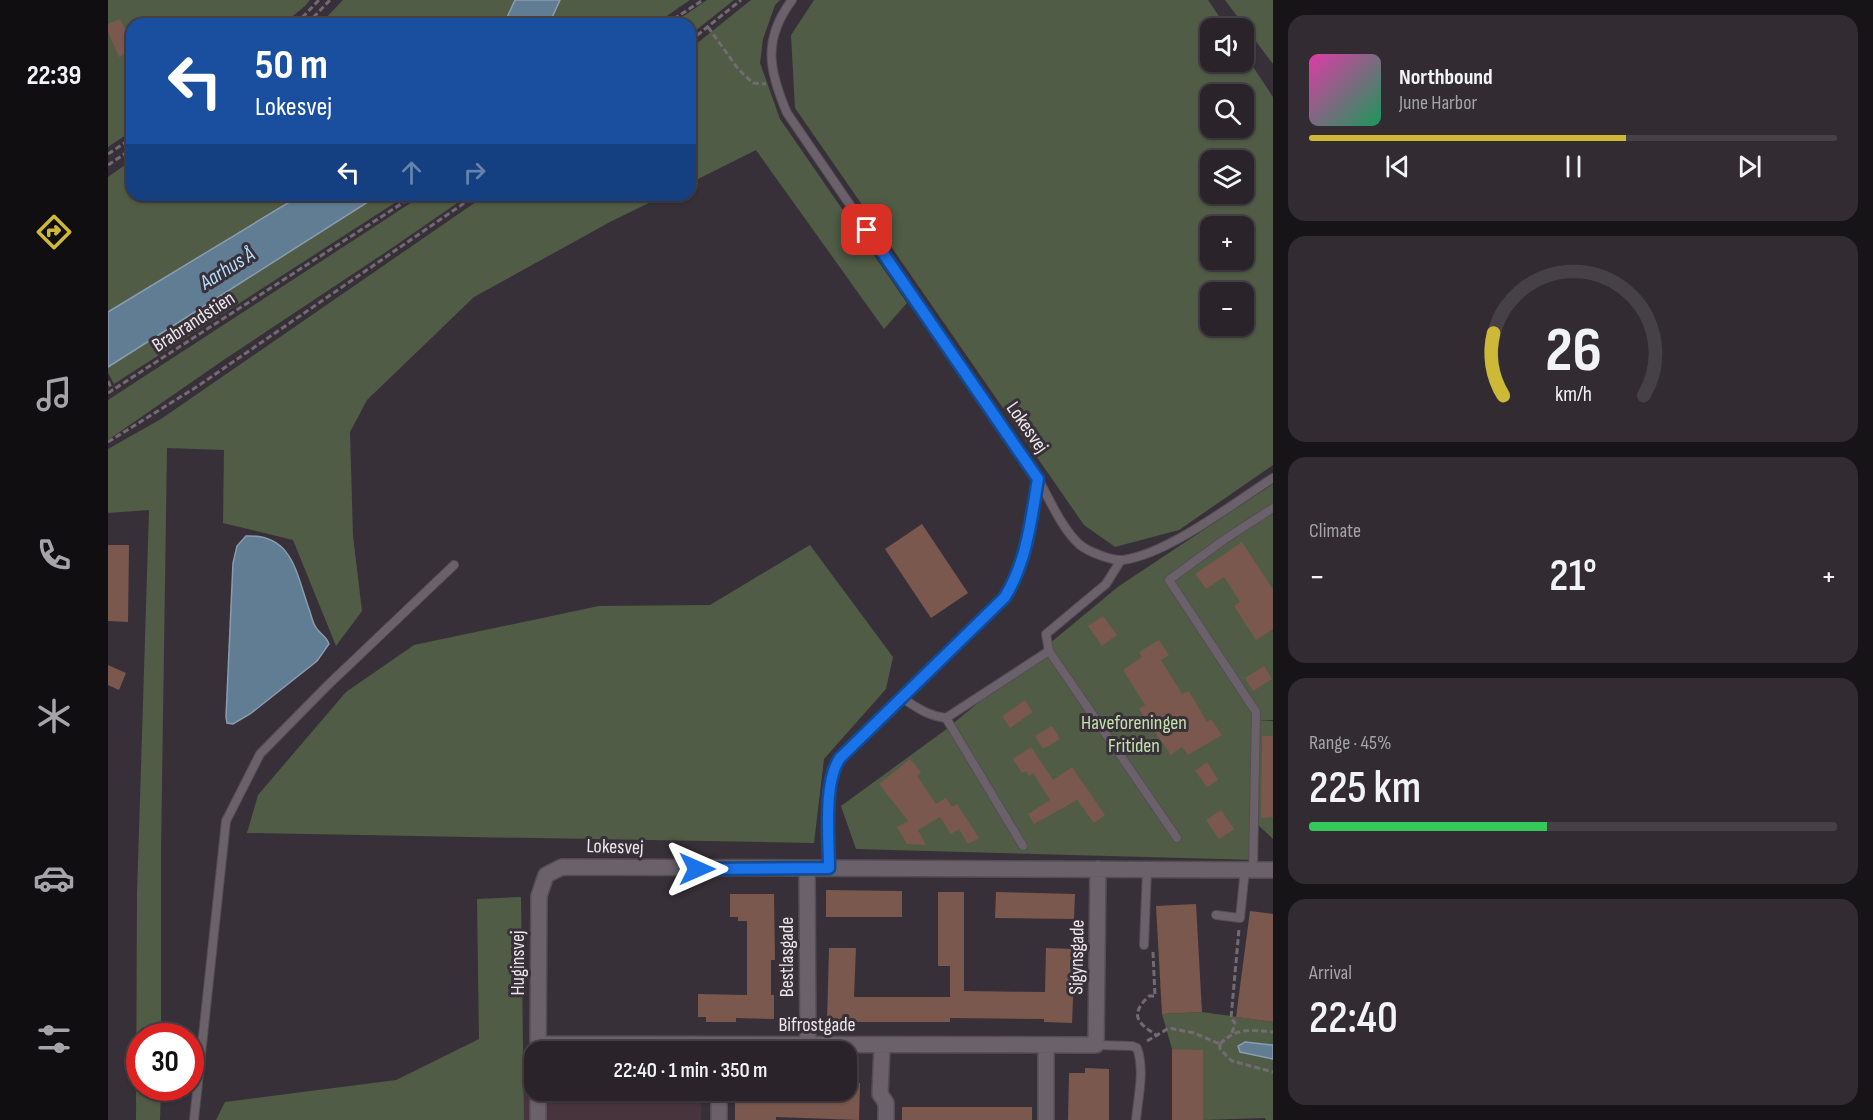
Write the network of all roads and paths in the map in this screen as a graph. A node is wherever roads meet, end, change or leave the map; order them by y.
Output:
1 (319, 0) edge
2 (330, 0) edge
3 (703, 0) edge
4 (741, 0) edge
5 (792, 0) edge
6 (302, 18) edge
7 (313, 18) edge
8 (675, 18) edge
9 (708, 27) junction
10 (696, 36) edge
11 (775, 85) junction
12 (126, 142) edge
13 (126, 153) edge
14 (108, 154) edge
15 (108, 165) edge
16 (406, 201) edge
17 (467, 201) edge
18 (108, 381) edge
19 (112, 390) junction
20 (108, 393) edge
21 (108, 442) edge
22 (1273, 478) edge
23 (1038, 479) junction
24 (1273, 508) edge
25 (1121, 560) junction
26 (454, 566) dead end
27 (1049, 651) junction
28 (902, 698) junction
29 (946, 718) junction
30 (1177, 838) dead end
31 (1023, 846) dead end
32 (829, 868) junction
33 (807, 869) junction
34 (1098, 869) junction
35 (1249, 869) junction
36 (1147, 870) junction
37 (1273, 870) edge
38 (546, 875) joint
39 (1216, 915) dead end
40 (1240, 918) junction
41 (1144, 945) joint
42 (1273, 1032) edge
43 (1232, 1033) junction
44 (1158, 1036) junction
45 (538, 1041) edge
46 (808, 1041) edge
47 (1220, 1044) junction
48 (1046, 1045) junction
49 (1096, 1045) junction
50 (857, 1046) edge
51 (882, 1046) junction
52 (1137, 1048) junction
53 (1273, 1072) edge
54 (538, 1101) edge
55 (719, 1101) edge
56 (194, 1120) edge
57 (538, 1120) edge
58 (719, 1120) edge
59 (886, 1120) edge
60 (1046, 1120) edge
61 (1136, 1120) edge

1 - 6 path
2 - 7 path
3 - 8 path
4 - 9 path
5 - 11 lane, Lokesvej
9 - 10 path
9 - 11 path
11 - 23 lane, Lokesvej
12 - 14 path
13 - 15 path
16 - 19 path, Brabrandstien
17 - 21 path
18 - 19 path
19 - 20 path, Brabrandstien
22 - 25 lane
23 - 25 lane
23 - 28 lane, Lokesvej
24 - 35 lane
25 - 27 lane
26 - 56 lane
27 - 29 lane
27 - 30 lane
28 - 29 lane
28 - 32 lane, Lokesvej
29 - 31 lane
32 - 33 street, Lokesvej
32 - 34 street, Lokesvej
33 - 38 street, Lokesvej
33 - 46 street, Bestlasgade
34 - 36 street, Lokesvej
34 - 49 street, Sigynsgade
35 - 36 street, Lokesvej
35 - 37 street, Lokesvej
35 - 40 lane
36 - 41 lane
38 - 45 street, Huginsvej
39 - 40 lane
40 - 43 path
41 - 44 path
42 - 43 path
43 - 47 path
44 - 47 path
44 - 52 path
47 - 53 path
48 - 49 street, Bifrostgade
48 - 51 street, Bifrostgade
48 - 60 street
49 - 52 lane
50 - 51 street, Bifrostgade
51 - 59 street
52 - 61 lane
54 - 57 street
55 - 58 street

